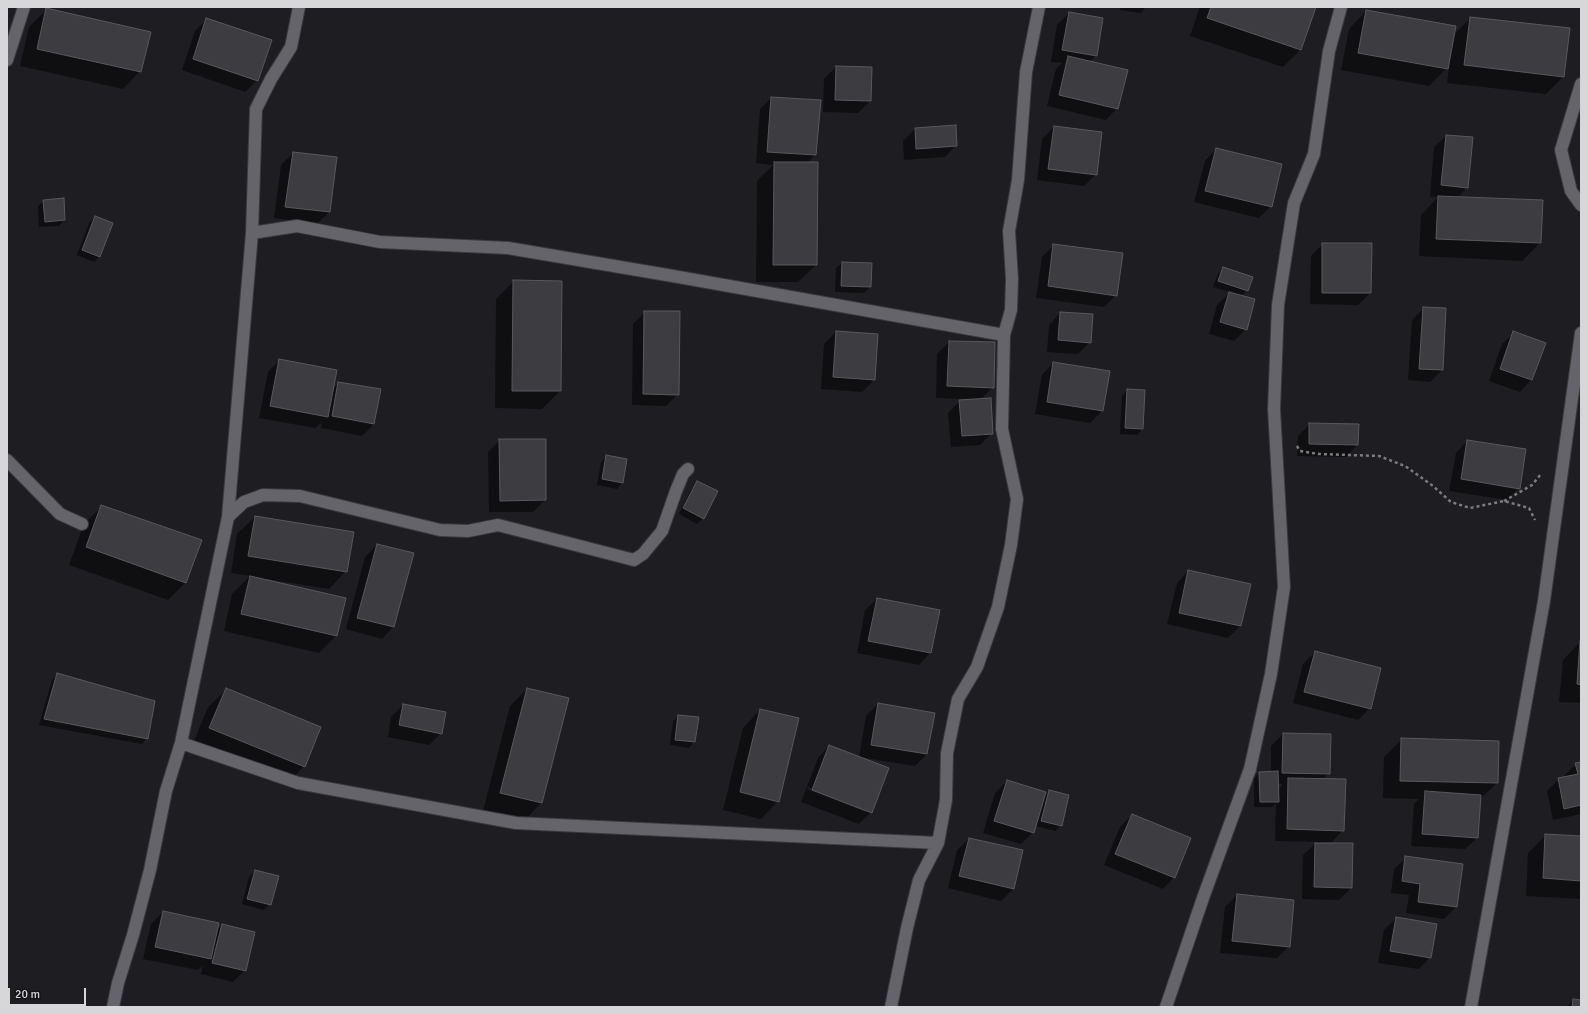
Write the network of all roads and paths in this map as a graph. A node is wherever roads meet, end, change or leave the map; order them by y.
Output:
1 (24, 7) edge
2 (299, 7) edge
3 (1039, 7) edge
4 (1341, 7) edge
5 (7, 60) edge
6 (1581, 84) edge
7 (1581, 205) edge
8 (252, 233) junction
9 (1581, 333) edge
10 (1004, 335) junction
11 (1296, 445) dead end
12 (7, 460) edge
13 (688, 469) dead end
14 (1541, 473) dead end
15 (1504, 501) junction
16 (228, 517) junction
17 (1536, 521) dead end
18 (82, 524) dead end
19 (181, 743) junction
20 (938, 843) junction
21 (113, 1007) edge
22 (891, 1007) edge
23 (1166, 1007) edge
24 (1471, 1007) edge

1 - 5 street
2 - 8 street
3 - 10 street
4 - 23 street
6 - 7 street
8 - 10 street
8 - 16 street
9 - 24 street
10 - 20 street
11 - 15 path
12 - 18 street
13 - 16 street
14 - 15 path
15 - 17 path
16 - 19 street
19 - 20 street
19 - 21 street
20 - 22 street

